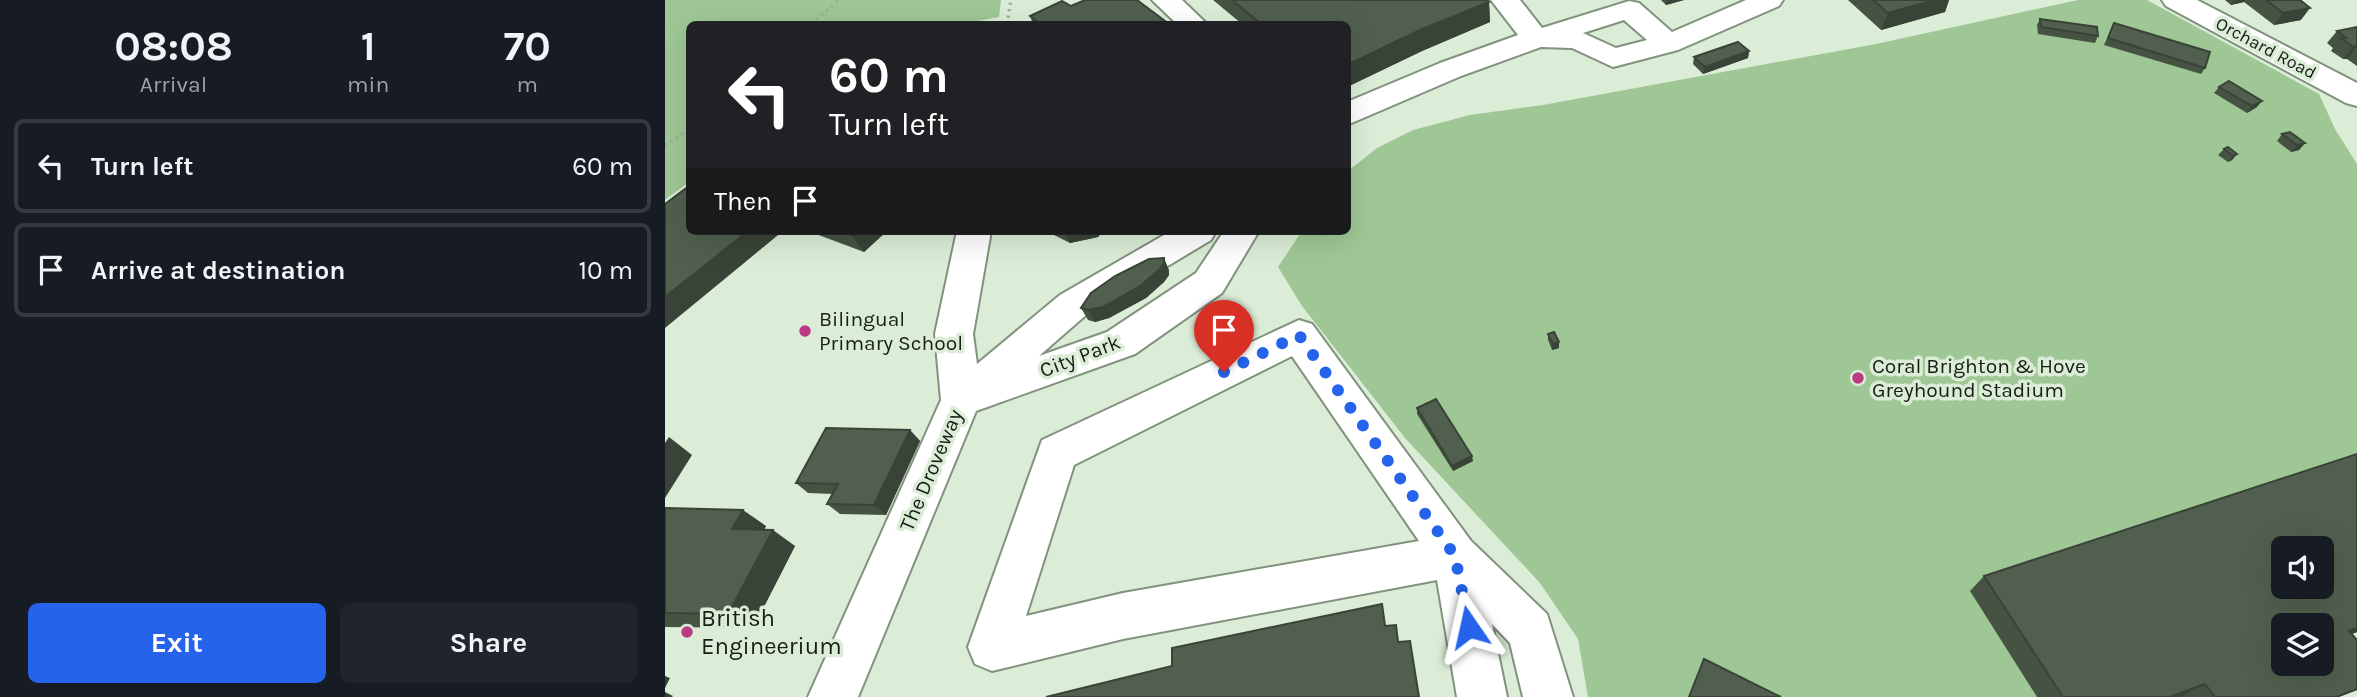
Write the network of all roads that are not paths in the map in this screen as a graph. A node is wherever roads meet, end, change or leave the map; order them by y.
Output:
1 (1166, 0) edge
2 (1505, 0) edge
3 (1769, 0) edge
4 (2176, 0) edge
5 (1190, 21) edge
6 (1535, 38) junction
7 (1668, 44) junction
8 (2354, 104) edge
9 (1351, 114) edge
10 (973, 235) edge
11 (1192, 235) edge
12 (1240, 235) edge
13 (961, 400) junction
14 (1455, 556) junction
15 (833, 697) edge
16 (1482, 697) edge
17 (1548, 697) edge

1 - 5 street
2 - 6 street
3 - 7 street
4 - 8 street, Orchard Road
6 - 7 street
6 - 7 street
6 - 9 street
10 - 13 street, The Droveway
11 - 13 street
12 - 13 street, City Park
13 - 15 street, The Droveway
14 - 14 street
14 - 16 street
14 - 17 street

